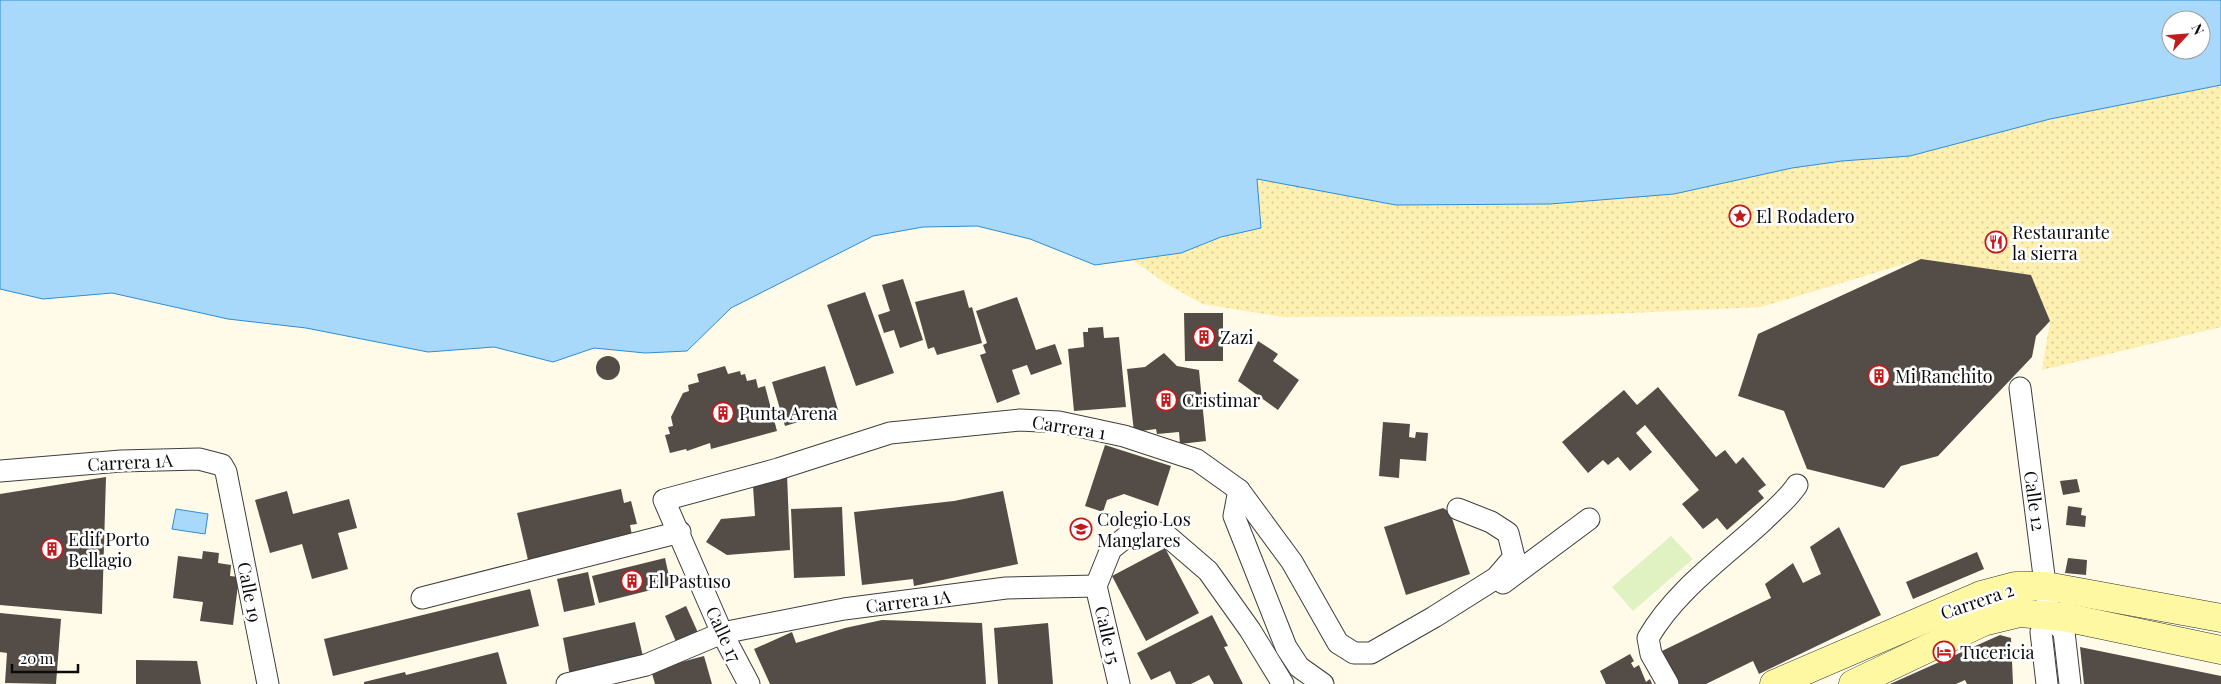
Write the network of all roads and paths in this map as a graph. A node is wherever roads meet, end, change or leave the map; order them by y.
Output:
1 (2020, 388) dead end
2 (0, 471) edge
3 (1797, 485) dead end
4 (1239, 490) junction
5 (232, 500) joint
6 (664, 500) joint
7 (1458, 509) dead end
8 (1589, 519) dead end
9 (680, 532) junction
10 (1096, 586) junction
11 (2046, 586) junction
12 (422, 598) dead end
13 (2049, 615) junction
14 (1434, 617) junction
15 (2221, 618) edge
16 (722, 632) junction
17 (2221, 650) edge
18 (268, 684) edge
19 (567, 684) edge
20 (749, 684) edge
21 (1119, 684) edge
22 (1283, 684) edge
23 (1322, 684) edge
24 (1668, 684) edge
25 (1774, 684) edge
26 (1853, 684) edge
27 (2047, 684) edge
28 (2070, 684) edge

1 - 11 street, Calle 12
2 - 5 street, Carrera 1A
3 - 24 street
4 - 6 street, Carrera 1
4 - 14 street, Carrera 1
4 - 23 street
5 - 18 street, Calle 19
6 - 9 street, Calle 17
7 - 14 street
8 - 14 street
9 - 12 street
9 - 16 street, Calle 17
10 - 16 street, Carrera 1A
10 - 21 street, Calle 15
10 - 22 street
11 - 13 street, Calle 12
11 - 15 street, Carrera 2
11 - 25 street, Carrera 2
13 - 17 street, Carrera 2
13 - 26 street, Carrera 2
13 - 27 street, Calle 12
13 - 28 street
16 - 19 street, Carrera 1A
16 - 20 street, Calle 17

